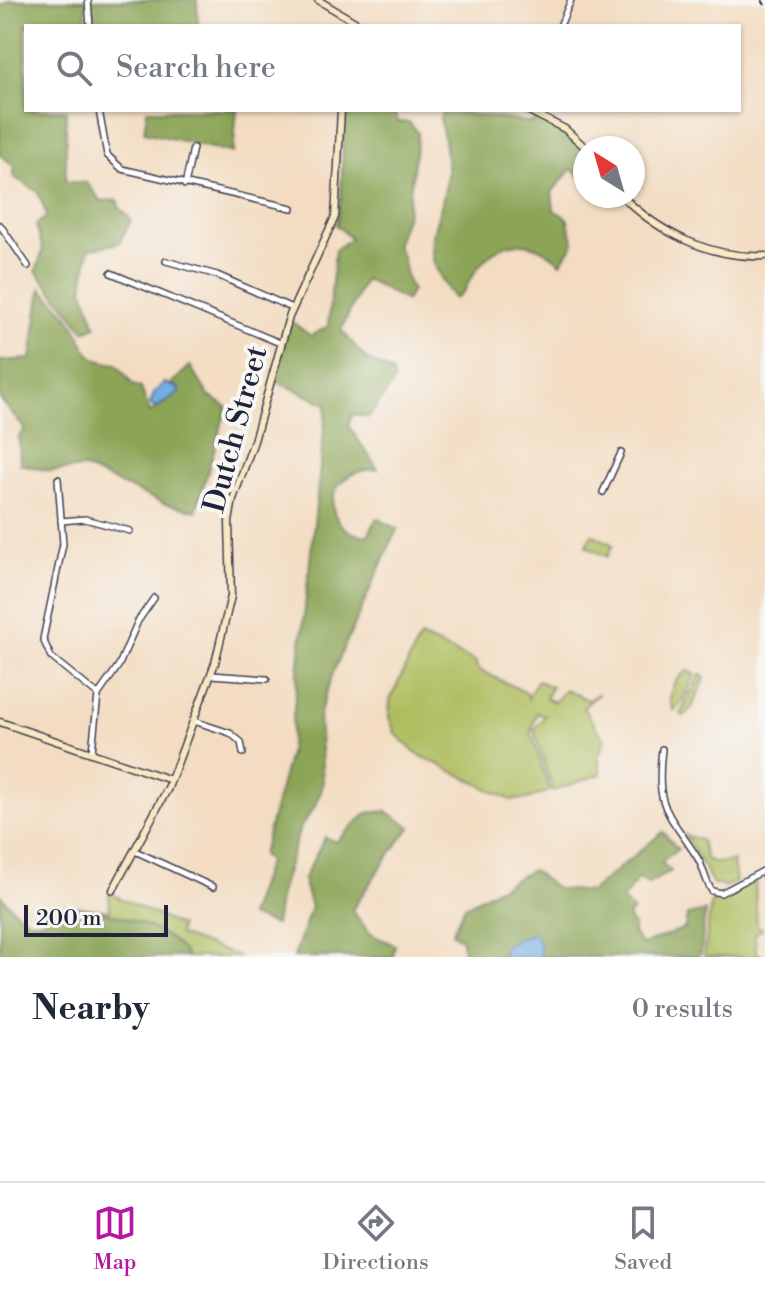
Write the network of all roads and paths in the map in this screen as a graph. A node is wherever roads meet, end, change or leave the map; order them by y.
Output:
1 (88, 0) edge
2 (318, 0) edge
3 (571, 0) edge
4 (347, 17) junction
5 (90, 24) edge
6 (346, 24) edge
7 (359, 24) edge
8 (561, 24) edge
9 (99, 112) edge
10 (341, 112) edge
11 (531, 112) edge
12 (573, 136) edge
13 (193, 148) dead end
14 (185, 185) junction
15 (292, 208) dead end
16 (636, 208) edge
17 (0, 225) edge
18 (765, 256) edge
19 (166, 261) dead end
20 (28, 266) dead end
21 (111, 273) dead end
22 (292, 308) junction
23 (280, 343) junction
24 (621, 453) dead end
25 (58, 479) dead end
26 (603, 492) dead end
27 (61, 521) junction
28 (130, 531) dead end
29 (154, 598) dead end
30 (211, 675) junction
31 (267, 679) dead end
32 (98, 695) junction
33 (194, 721) junction
34 (0, 722) edge
35 (662, 749) dead end
36 (92, 751) junction
37 (243, 753) dead end
38 (171, 780) junction
39 (135, 851) junction
40 (765, 870) edge
41 (213, 887) dead end
42 (113, 890) dead end

1 - 5 street
2 - 4 street
3 - 8 street
4 - 6 street
4 - 7 street
9 - 14 street
10 - 22 street, Dutch Street
11 - 12 street
13 - 14 street
14 - 15 street
16 - 18 street
17 - 20 street
19 - 22 street
21 - 23 street
22 - 23 street, Dutch Street
23 - 30 street, Dutch Street
24 - 26 street
25 - 27 street
27 - 28 street
27 - 32 street
29 - 32 street
30 - 31 street
30 - 33 street, Dutch Street
32 - 36 street
33 - 37 street
33 - 38 street, Dutch Street
34 - 36 street
35 - 40 street
36 - 38 street
38 - 39 street, Dutch Street
39 - 41 street
39 - 42 street, Dutch Street

